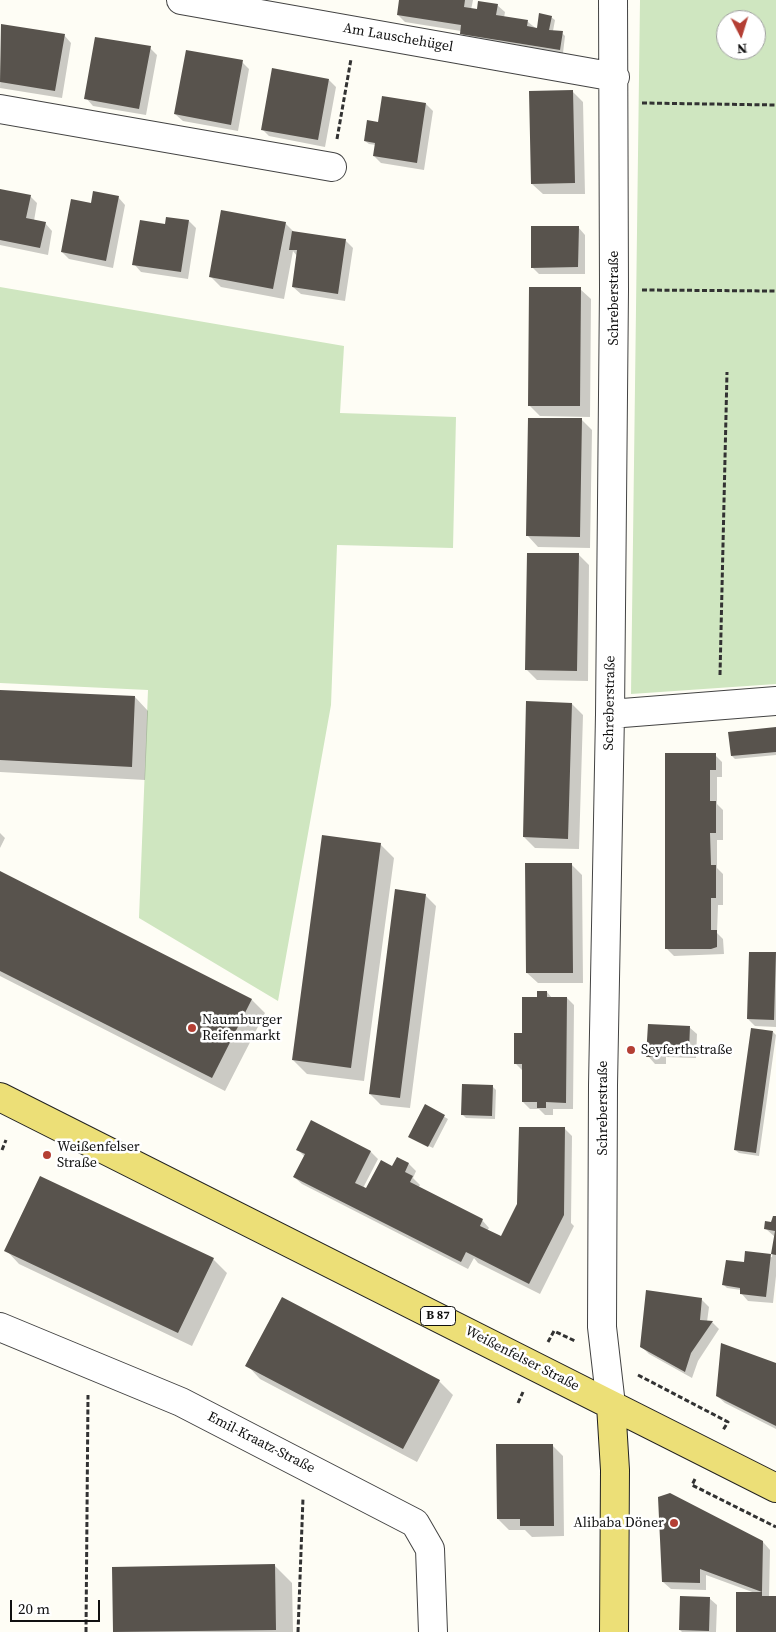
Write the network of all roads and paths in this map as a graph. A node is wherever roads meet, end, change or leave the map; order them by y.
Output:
1 (181, 0) edge
2 (613, 0) edge
3 (356, 31) junction
4 (614, 89) junction
5 (776, 104) edge
6 (0, 109) edge
7 (332, 167) joint
8 (614, 289) junction
9 (776, 291) edge
10 (727, 372) dead end
11 (776, 701) edge
12 (715, 706) junction
13 (610, 714) junction
14 (0, 1097) edge
15 (6, 1140) dead end
16 (2, 1150) dead end
17 (0, 1327) edge
18 (554, 1331) dead end
19 (606, 1358) junction
20 (88, 1363) junction
21 (611, 1405) junction
22 (728, 1422) dead end
23 (304, 1465) junction
24 (692, 1485) dead end
25 (776, 1488) edge
26 (776, 1527) edge
27 (86, 1632) edge
28 (298, 1632) edge
29 (433, 1632) edge
30 (614, 1632) edge

1 - 3 street, Am Lauschehügel
2 - 4 street, Schreberstraße
3 - 4 street, Am Lauschehügel
3 - 7 path
4 - 5 path
4 - 8 street, Schreberstraße
6 - 7 street
8 - 9 path
8 - 13 street, Schreberstraße
10 - 12 path
11 - 12 street
12 - 13 street
13 - 19 street, Schreberstraße
14 - 21 main road, Weißenfelser Straße / B 87
15 - 16 path
17 - 20 street, Emil-Kraatz-Straße
18 - 19 path
19 - 21 street, Schreberstraße
19 - 22 path
20 - 23 street, Emil-Kraatz-Straße
20 - 27 path
21 - 25 main road, Weißenfelser Straße / B 87
21 - 30 main road
23 - 28 path
23 - 29 street, Emil-Kraatz-Straße
24 - 26 path

